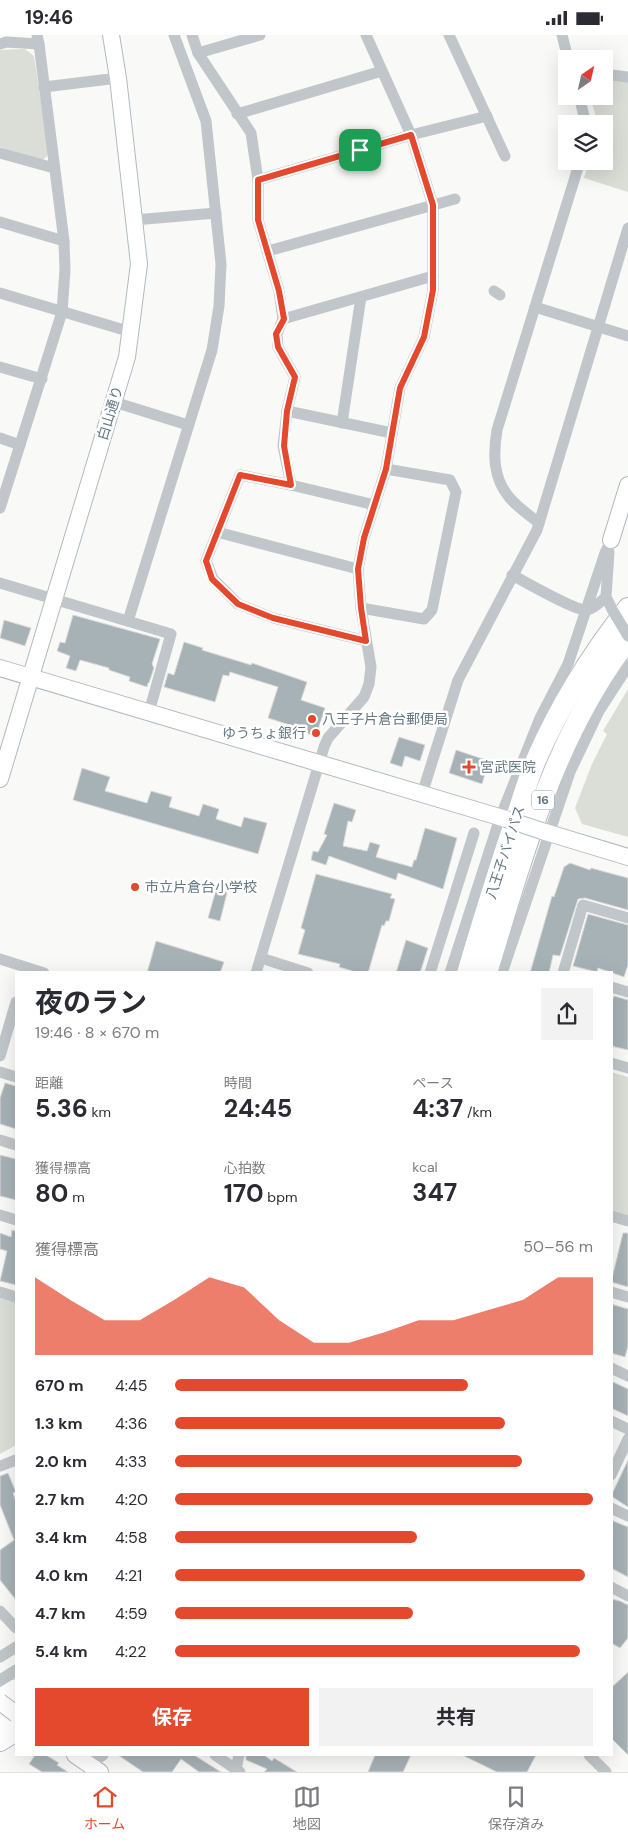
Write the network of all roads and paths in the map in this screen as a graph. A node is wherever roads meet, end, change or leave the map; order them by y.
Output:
1 (111, 35) edge
2 (174, 35) edge
3 (192, 35) edge
4 (260, 35) edge
5 (366, 35) edge
6 (449, 35) edge
7 (562, 35) edge
8 (38, 39) edge
9 (0, 44) edge
10 (566, 50) edge
11 (198, 53) junction
12 (382, 71) junction
13 (613, 75) edge
14 (628, 77) edge
15 (118, 78) junction
16 (44, 87) junction
17 (237, 114) junction
18 (487, 116) junction
19 (411, 135) junction
20 (0, 153) edge
21 (505, 156) dead end
22 (54, 168) junction
23 (577, 170) edge
24 (258, 180) junction
25 (455, 199) dead end
26 (433, 205) junction
27 (216, 213) junction
28 (134, 220) junction
29 (0, 222) edge
30 (628, 228) edge
31 (64, 241) junction
32 (268, 251) junction
33 (433, 275) junction
34 (0, 293) edge
35 (361, 297) junction
36 (535, 307) junction
37 (62, 312) junction
38 (284, 319) junction
39 (599, 327) junction
40 (131, 332) junction
41 (628, 336) edge
42 (0, 367) edge
43 (42, 379) junction
44 (114, 402) junction
45 (287, 411) junction
46 (342, 423) junction
47 (188, 425) junction
48 (392, 433) junction
49 (0, 439) edge
50 (20, 445) junction
51 (386, 469) junction
52 (291, 485) junction
53 (628, 485) edge
54 (375, 505) junction
55 (0, 508) edge
56 (539, 523) junction
57 (217, 532) junction
58 (610, 540) junction
59 (358, 569) junction
60 (512, 575) junction
61 (0, 583) edge
62 (606, 597) junction
63 (54, 599) junction
64 (361, 608) junction
65 (620, 609) edge
66 (585, 610) junction
67 (128, 621) junction
68 (628, 636) edge
69 (628, 640) edge
70 (366, 641) junction
71 (628, 666) edge
72 (0, 668) edge
73 (30, 677) junction
74 (149, 712) junction
75 (4, 752) edge
76 (319, 763) junction
77 (0, 779) edge
78 (422, 794) junction
79 (503, 818) junction
80 (546, 832) junction
81 (474, 833) dead end
82 (628, 857) edge
83 (628, 918) edge
84 (446, 922) junction
85 (464, 928) junction
86 (260, 958) junction
87 (0, 959) edge
88 (26, 970) edge
89 (257, 971) edge
90 (302, 971) edge
91 (431, 971) edge
92 (451, 971) edge
93 (468, 971) edge
94 (488, 971) edge
95 (503, 971) edge
96 (563, 971) edge
97 (613, 988) edge
98 (628, 992) edge
99 (15, 1005) edge
100 (0, 1056) edge
101 (613, 1064) edge
102 (628, 1068) edge
103 (0, 1072) edge
104 (15, 1077) edge
105 (0, 1140) edge
106 (15, 1145) edge
107 (0, 1215) edge
108 (613, 1217) edge
109 (15, 1220) edge
110 (628, 1221) edge
111 (0, 1292) edge
112 (613, 1293) edge
113 (15, 1297) edge
114 (628, 1297) edge
115 (613, 1368) edge
116 (628, 1376) edge
117 (613, 1422) edge
118 (628, 1429) edge
119 (628, 1439) edge
120 (15, 1460) edge
121 (0, 1467) edge
122 (613, 1471) edge
123 (613, 1508) edge
124 (628, 1516) edge
125 (613, 1588) edge
126 (628, 1596) edge
127 (0, 1611) edge
128 (15, 1627) edge
129 (15, 1648) edge
130 (0, 1657) edge
131 (15, 1671) edge
132 (0, 1680) edge
133 (15, 1690) edge
134 (0, 1700) edge
135 (15, 1712) edge
136 (15, 1714) edge
137 (0, 1722) edge
138 (15, 1732) edge
139 (0, 1741) edge
140 (77, 1756) edge
141 (102, 1756) edge
142 (217, 1756) edge
143 (239, 1756) edge
144 (591, 1756) edge
145 (95, 1768) edge
146 (238, 1770) edge
147 (606, 1772) edge

1 - 15 street, 白山通り
2 - 27 street
3 - 11 street
4 - 11 street
5 - 12 street
6 - 18 street
7 - 10 street
8 - 9 street
8 - 16 street
11 - 17 street
12 - 17 street
12 - 19 street
13 - 14 street
15 - 16 street
15 - 28 street, 白山通り
16 - 22 street
17 - 24 street
18 - 19 street
18 - 21 street
19 - 24 street
19 - 26 street
20 - 22 street
22 - 31 street
23 - 36 street
24 - 32 street
25 - 26 street
26 - 32 street
26 - 33 street
27 - 28 street
27 - 47 street
28 - 40 street, 白山通り
29 - 31 street
30 - 39 street
31 - 37 street
32 - 38 street
33 - 35 street
33 - 48 street
34 - 37 street
35 - 38 street
35 - 46 street
36 - 39 street
36 - 56 street
37 - 40 street
37 - 43 street
38 - 45 street
39 - 41 street
39 - 56 street
40 - 44 street, 白山通り
42 - 43 street
43 - 50 street
44 - 47 street
44 - 63 street, 白山通り
45 - 46 street
45 - 52 street
46 - 48 street
47 - 67 street
48 - 51 street
49 - 50 street
50 - 55 street
51 - 54 street
51 - 64 street
52 - 54 street
52 - 57 street
53 - 58 street
54 - 59 street
56 - 60 street
57 - 59 street
57 - 70 street
58 - 62 street
58 - 66 street
59 - 64 street
60 - 66 street
60 - 78 street
61 - 63 street
62 - 65 street
62 - 66 street
63 - 67 street
63 - 73 street, 白山通り
64 - 70 street
65 - 68 street, bridge
65 - 93 highway, 八王子バイパス / 16
66 - 79 street
67 - 74 street
69 - 94 highway, 八王子バイパス / 16
70 - 76 street
71 - 80 street
72 - 73 street
73 - 74 street
73 - 75 street, 白山通り
74 - 76 street
75 - 77 street, 白山通り
76 - 78 street
76 - 86 street
78 - 79 street
79 - 80 street, bridge
79 - 85 street
80 - 82 street
80 - 95 street
81 - 84 street
83 - 96 street
84 - 85 street
84 - 91 street
85 - 92 street
86 - 89 street
86 - 90 street
87 - 88 street
97 - 98 street
99 - 100 street
101 - 102 street
103 - 104 street
105 - 106 street
107 - 109 street
108 - 110 street
111 - 113 street
112 - 114 street
115 - 116 street
117 - 118 street
119 - 122 street
120 - 121 street
123 - 124 street
125 - 126 street
127 - 128 street
129 - 130 street
131 - 132 street
133 - 134 highway
134 - 135 street, bridge
136 - 137 highway
138 - 139 highway
140 - 145 street
141 - 145 street
142 - 146 street
143 - 146 street
144 - 147 street

